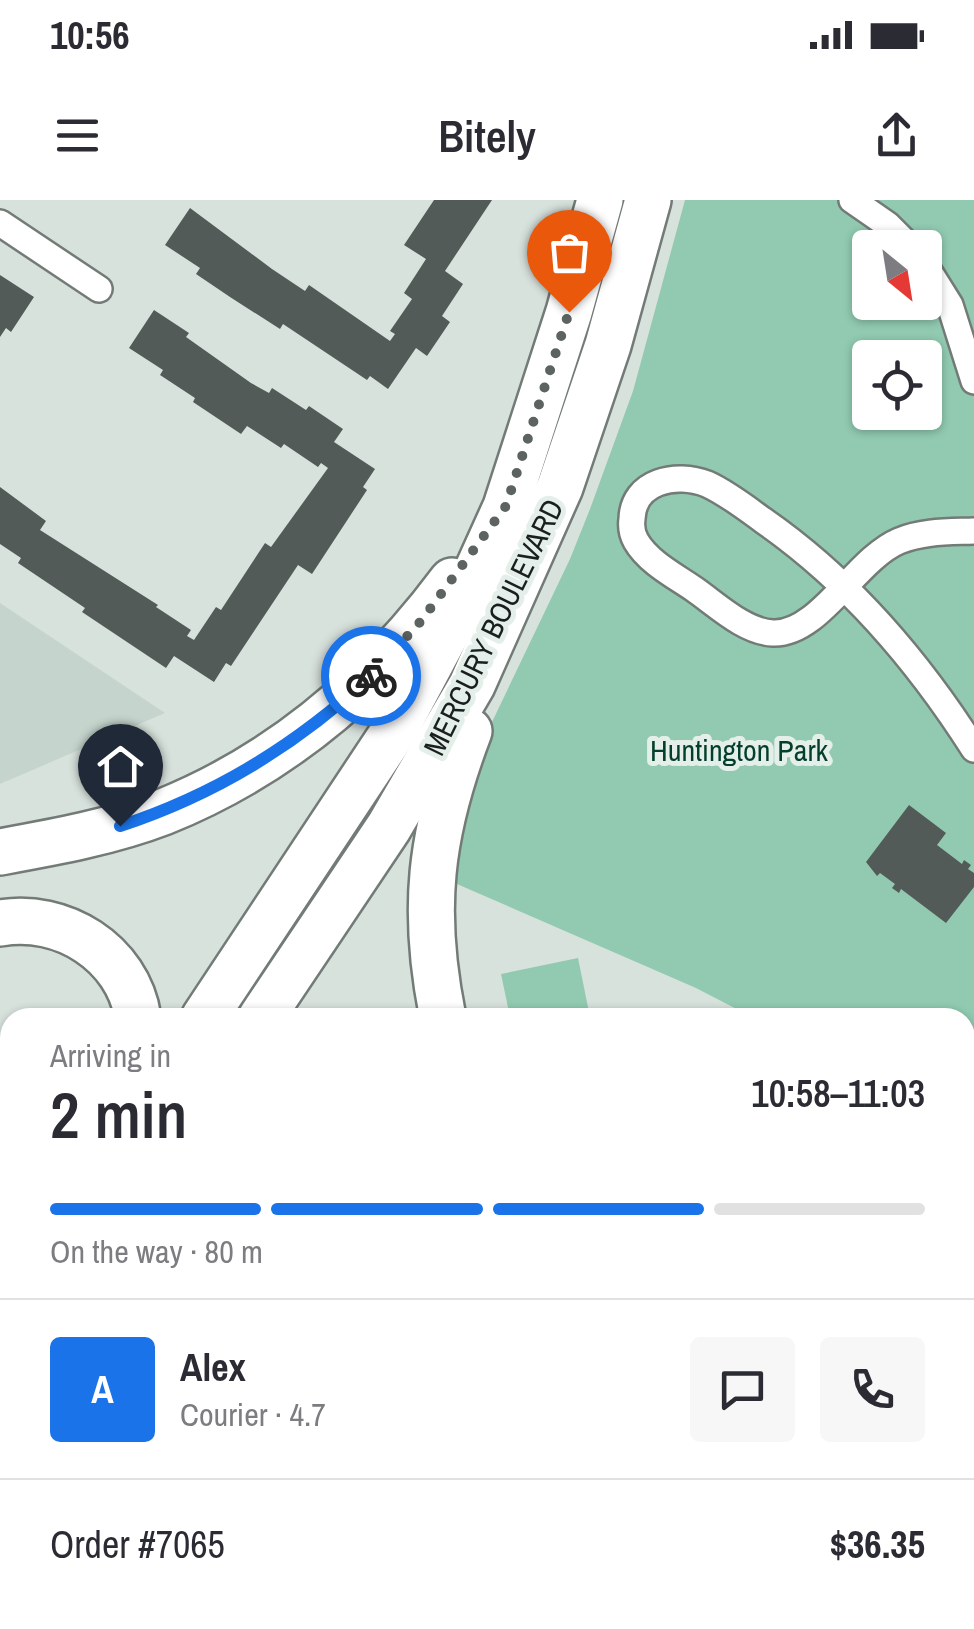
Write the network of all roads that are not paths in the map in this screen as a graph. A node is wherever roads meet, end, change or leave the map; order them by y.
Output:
1 (600, 200) edge
2 (852, 200) edge
3 (650, 208) edge
4 (0, 223) edge
5 (893, 230) edge
6 (99, 289) dead end
7 (942, 295) edge
8 (974, 382) edge
9 (506, 506) junction
10 (974, 532) edge
11 (844, 585) junction
12 (496, 633) junction
13 (974, 749) edge
14 (0, 852) edge
15 (0, 923) edge
16 (134, 1008) edge
17 (211, 1008) edge
18 (268, 1008) edge
19 (441, 1008) edge

1 - 9 highway, MERCURY BOULEVARD
2 - 5 street
3 - 12 highway, MERCURY BOULEVARD
4 - 6 street
7 - 8 street
9 - 14 highway
9 - 17 highway, MERCURY BOULEVARD
10 - 11 street
11 - 11 street
11 - 13 street
12 - 18 highway, MERCURY BOULEVARD
12 - 19 highway
15 - 16 highway

